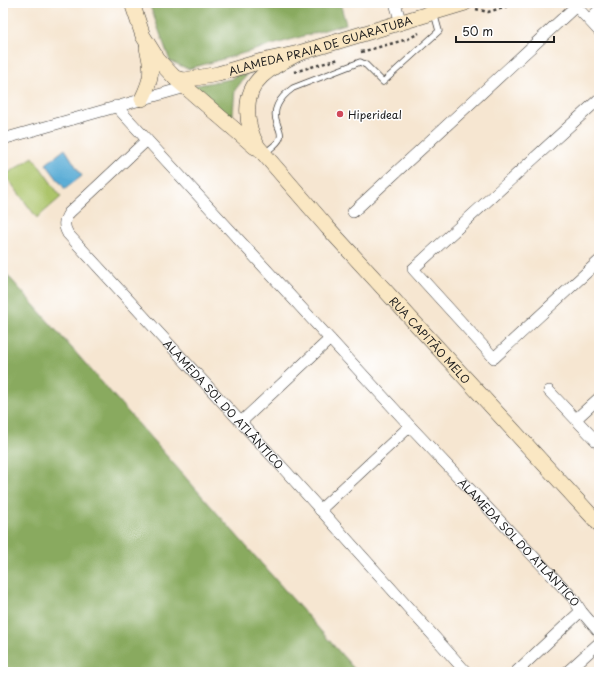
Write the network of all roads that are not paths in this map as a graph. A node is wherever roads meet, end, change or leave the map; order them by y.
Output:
1 (132, 3) edge
2 (395, 3) edge
3 (465, 3) edge
4 (574, 5) edge
5 (599, 10) edge
6 (434, 12) junction
7 (589, 20) junction
8 (401, 23) junction
9 (599, 31) edge
10 (143, 36) junction
11 (299, 53) junction
12 (181, 83) junction
13 (142, 99) junction
14 (599, 99) edge
15 (116, 106) junction
16 (3, 138) edge
17 (147, 140) junction
18 (264, 154) junction
19 (353, 212) dead end
20 (599, 261) edge
21 (330, 339) junction
22 (549, 391) dead end
23 (599, 398) edge
24 (576, 419) junction
25 (241, 422) junction
26 (410, 426) junction
27 (599, 444) edge
28 (320, 510) junction
29 (599, 524) edge
30 (581, 612) junction
31 (599, 632) edge
32 (599, 643) edge
33 (466, 672) edge
34 (516, 672) edge
35 (568, 672) edge

1 - 10 main road
2 - 8 street
3 - 6 main road, ALAMEDA PRAIA DE GUARATUBA
4 - 7 street
4 - 19 street
5 - 7 street
6 - 8 main road, ALAMEDA PRAIA DE GUARATUBA
6 - 18 lane
7 - 9 street
8 - 11 main road, ALAMEDA PRAIA DE GUARATUBA
10 - 12 main road, RUA CAPITÃO MELO
10 - 13 main road
11 - 12 main road, ALAMEDA PRAIA DE GUARATUBA
11 - 18 main road, RUA CAPITÃO MELO
12 - 13 street, ALAMEDA PRAIA DE GUARATUBA
12 - 18 main road, RUA CAPITÃO MELO
13 - 15 street, ALAMEDA PRAIA DE GUARATUBA
14 - 20 street
15 - 16 street, ALAMEDA PRAIA DE GUARATUBA
15 - 17 street, ALAMEDA SOL DO ATLÂNTICO
17 - 21 street, ALAMEDA SOL DO ATLÂNTICO
17 - 25 street, ALAMEDA SOL DO ATLÂNTICO
18 - 29 main road, RUA CAPITÃO MELO
21 - 25 street
21 - 26 street, ALAMEDA SOL DO ATLÂNTICO
22 - 24 street
23 - 24 street
24 - 27 street
25 - 28 street, ALAMEDA SOL DO ATLÂNTICO
26 - 28 street
26 - 30 street, ALAMEDA SOL DO ATLÂNTICO
28 - 33 street, ALAMEDA SOL DO ATLÂNTICO
30 - 31 street, ALAMEDA SOL DO ATLÂNTICO
30 - 34 street, ALAMEDA SOL DO ATLÂNTICO
32 - 35 street

